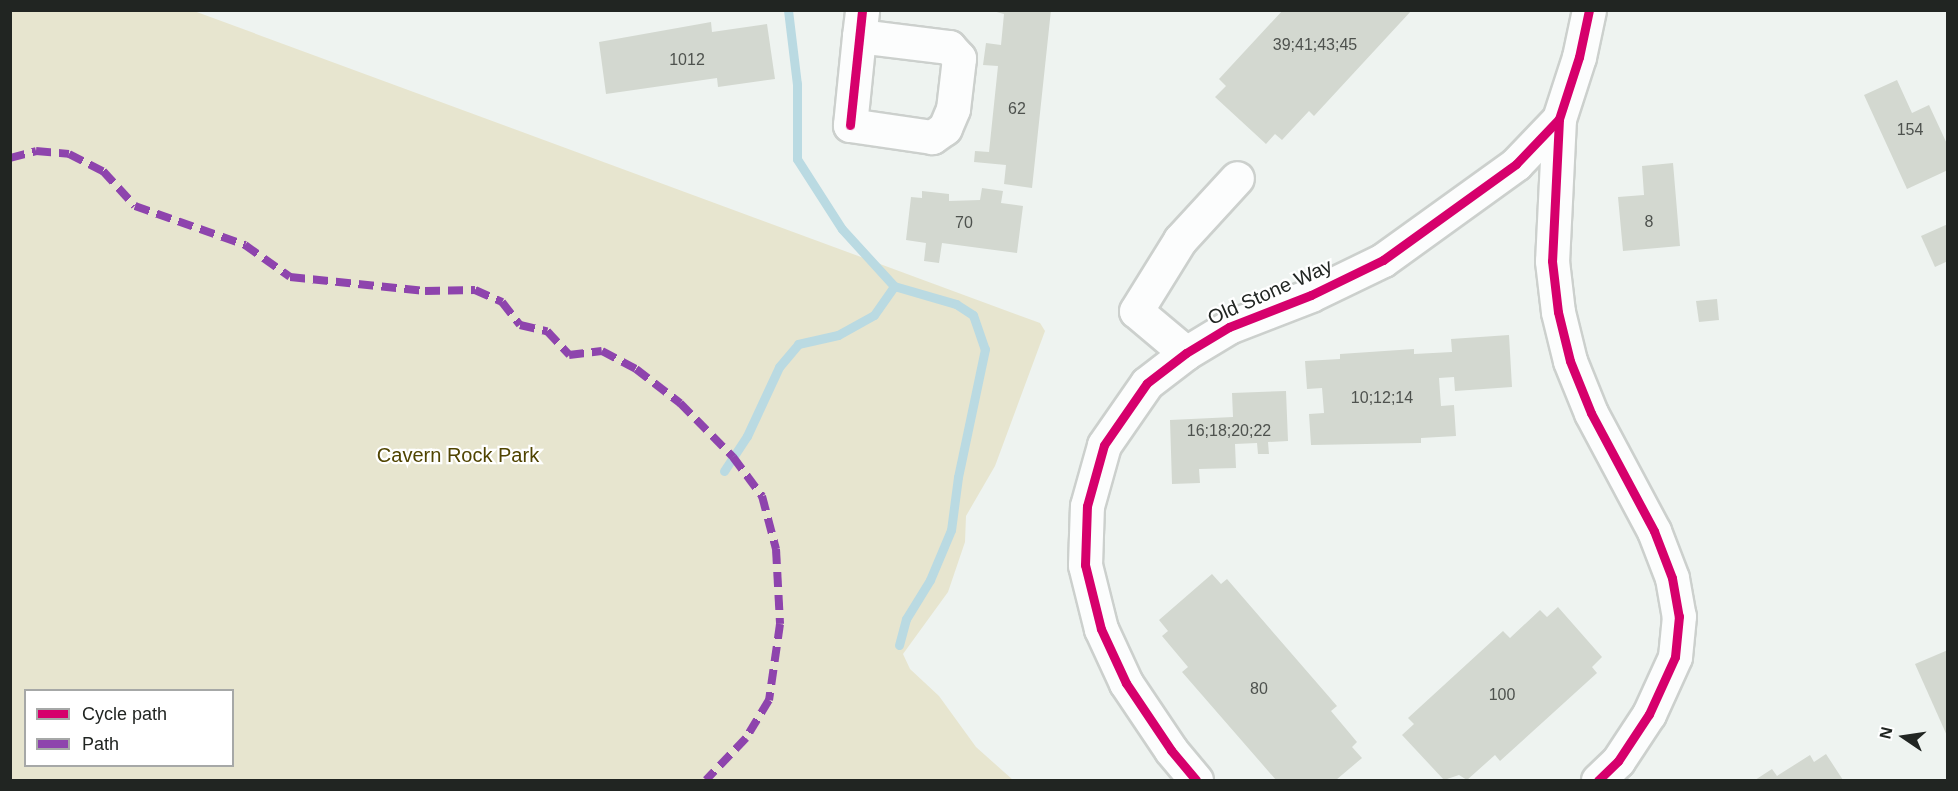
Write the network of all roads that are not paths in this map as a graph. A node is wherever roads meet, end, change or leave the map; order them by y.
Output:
1 (1589, 10) edge
2 (861, 23) edge
3 (1559, 119) junction
4 (1237, 178) dead end
5 (1186, 353) junction
6 (1196, 780) edge
7 (1598, 780) edge

1 - 3 street, Old Stone Way
2 - 2 street
3 - 5 street, Old Stone Way
3 - 7 street, Old Stone Way
4 - 5 street
5 - 6 street, Old Stone Way

